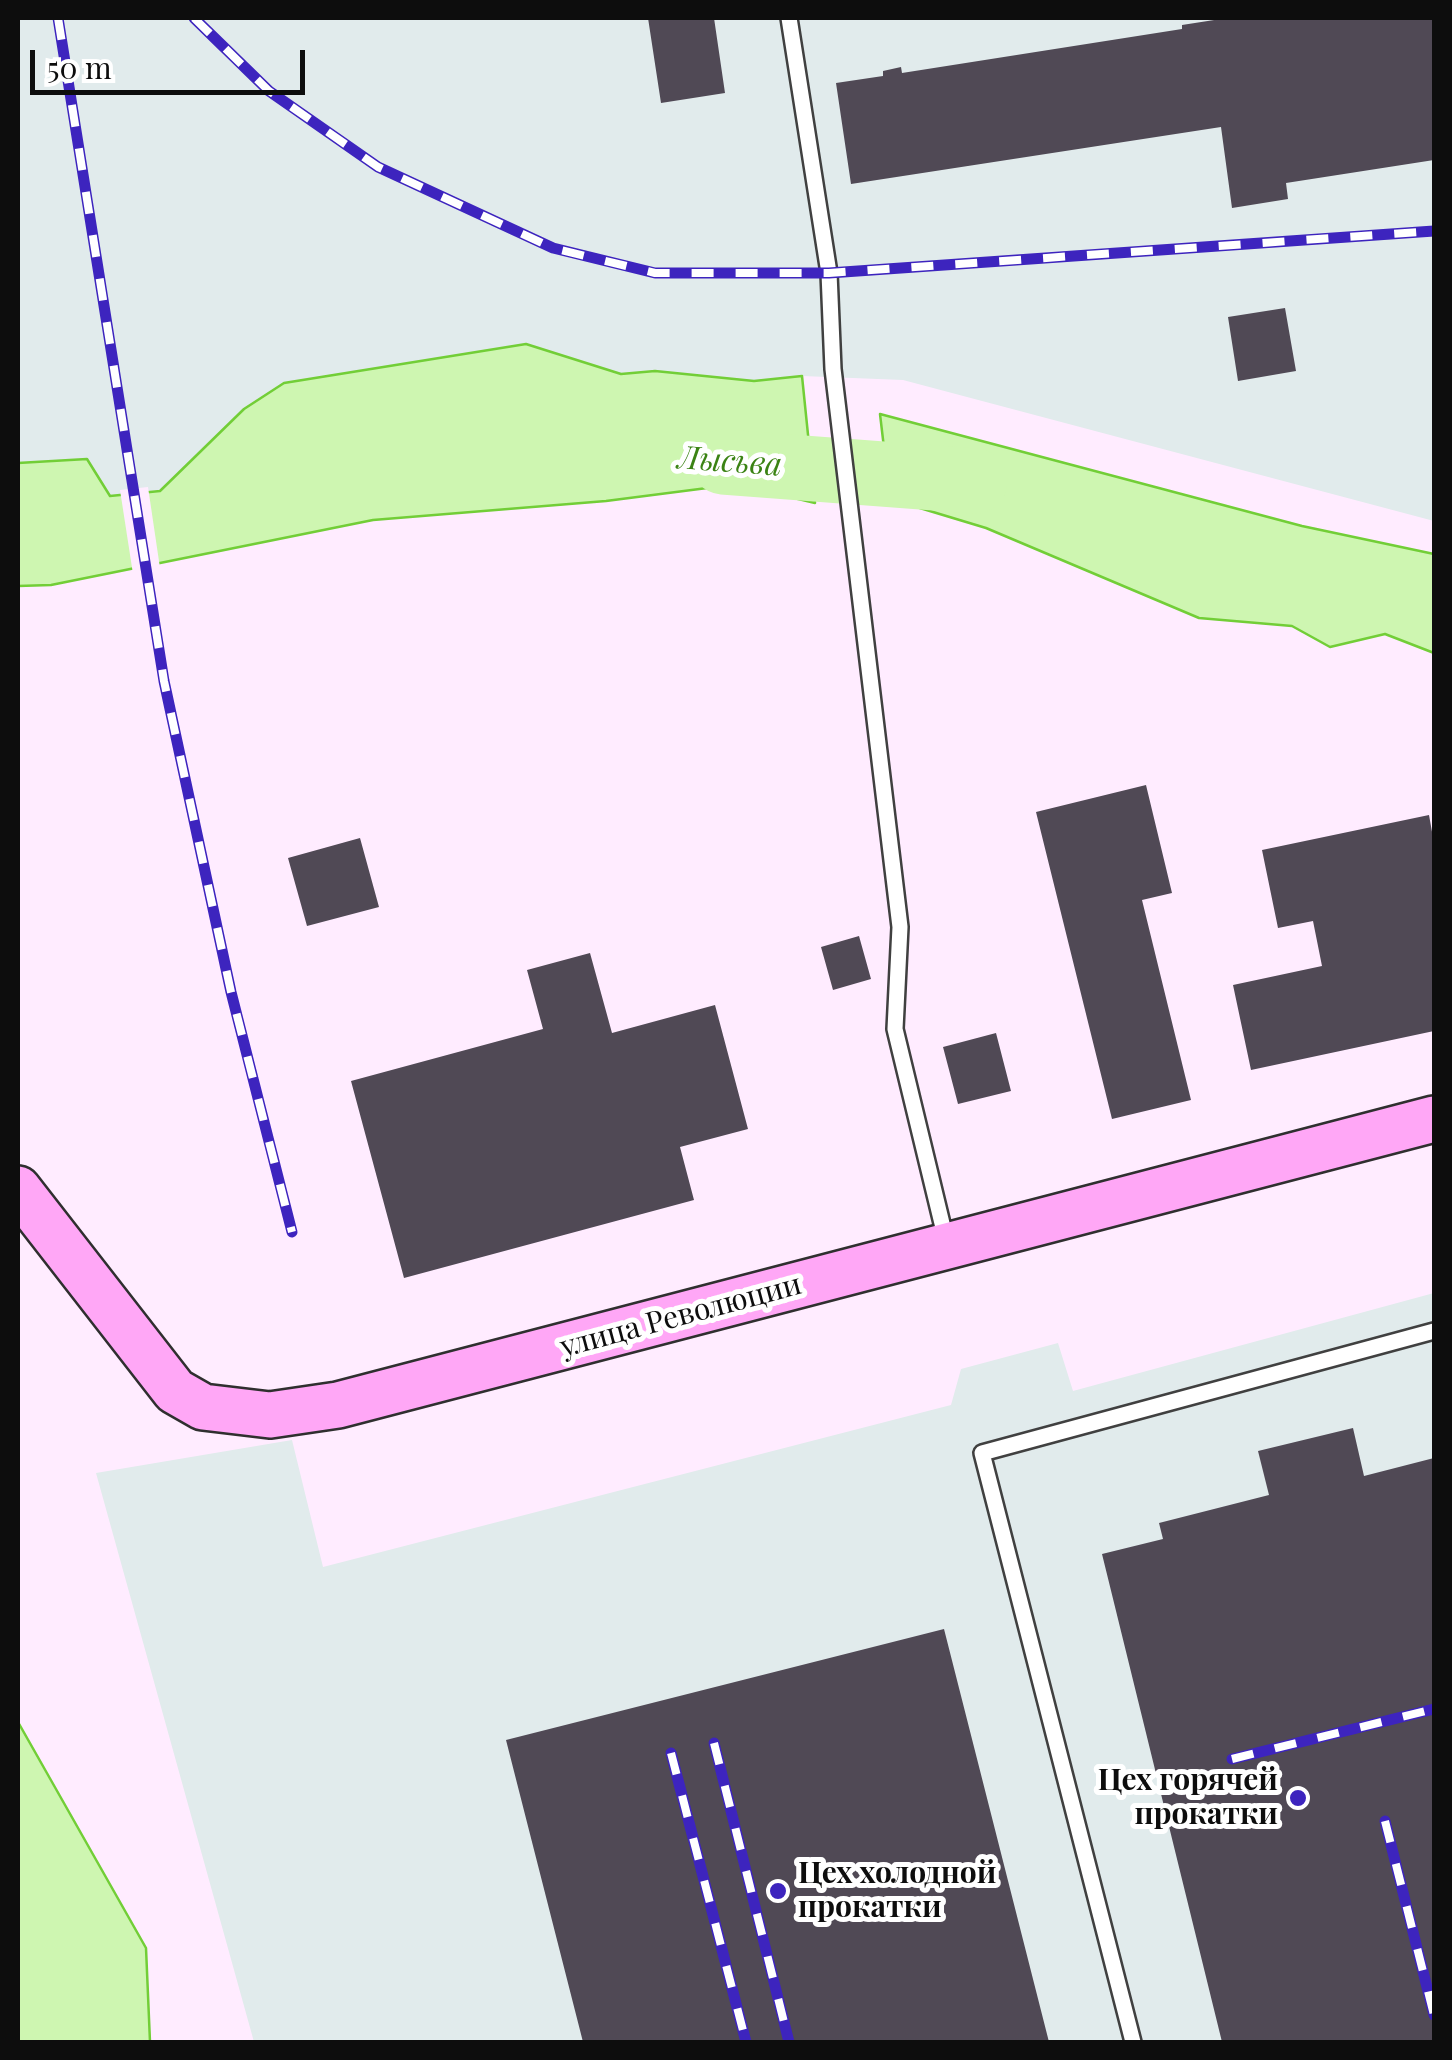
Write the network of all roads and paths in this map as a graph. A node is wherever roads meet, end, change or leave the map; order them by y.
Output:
1 (789, 18) edge
2 (1434, 1119) edge
3 (18, 1189) edge
4 (947, 1247) junction
5 (1434, 1331) edge
6 (1132, 2042) edge

1 - 4 lane
2 - 4 street, улица Революции
3 - 4 street, улица Революции
5 - 6 lane

